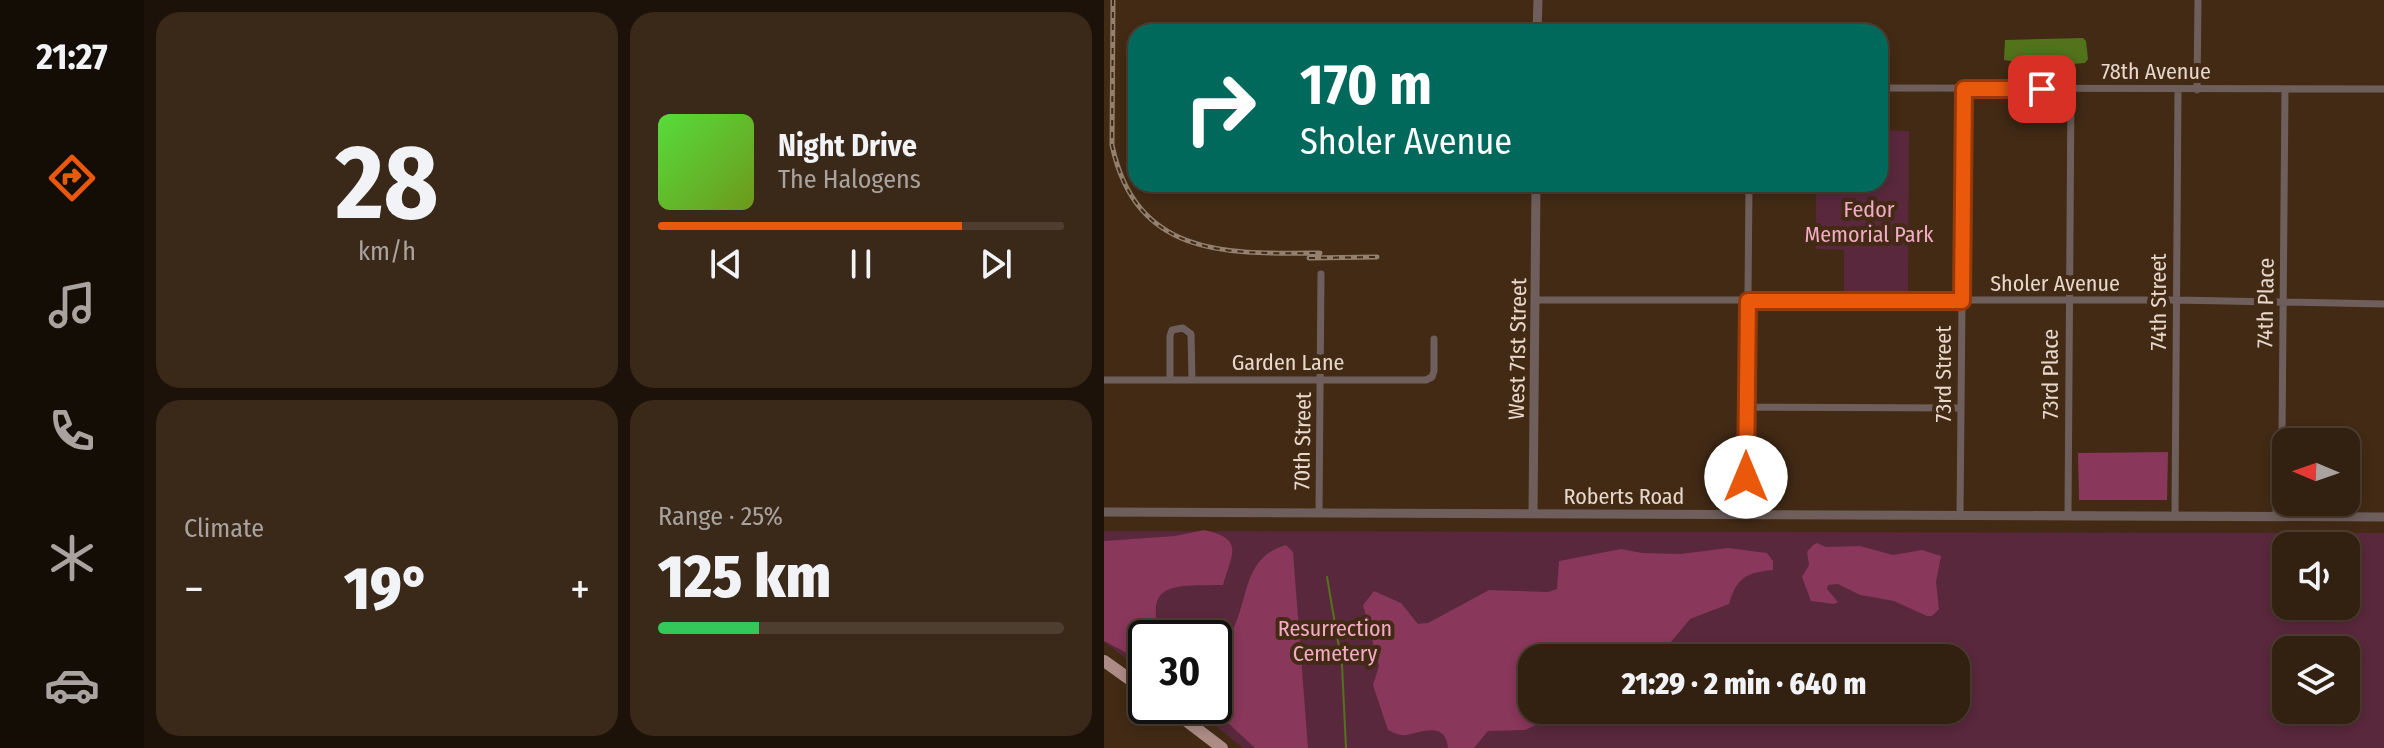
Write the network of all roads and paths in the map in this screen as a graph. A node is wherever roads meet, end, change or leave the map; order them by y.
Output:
1 (1538, 0) edge
2 (2198, 0) edge
3 (1537, 24) edge
4 (1888, 88) edge
5 (1964, 89) junction
6 (2071, 89) junction
7 (2178, 89) junction
8 (2285, 89) junction
9 (2384, 89) edge
10 (2197, 90) junction
11 (1536, 192) edge
12 (1749, 192) edge
13 (1321, 274) dead end
14 (1535, 300) junction
15 (2176, 300) junction
16 (1748, 301) junction
17 (1962, 301) junction
18 (2069, 302) junction
19 (2283, 303) junction
20 (2384, 304) edge
21 (1434, 339) dead end
22 (1104, 380) edge
23 (1170, 380) junction
24 (1192, 380) junction
25 (1320, 380) junction
26 (1747, 407) junction
27 (1961, 408) junction
28 (2282, 428) edge
29 (1104, 512) edge
30 (1319, 513) junction
31 (1533, 514) junction
32 (1746, 515) junction
33 (1960, 515) junction
34 (2068, 516) junction
35 (2175, 516) junction
36 (2272, 516) edge
37 (2276, 516) edge
38 (2384, 517) edge
39 (1104, 661) edge
40 (1128, 678) edge
41 (1191, 724) edge
42 (1222, 748) edge

1 - 3 street
2 - 10 street
4 - 5 street, 78th Avenue
5 - 6 street, 78th Avenue
5 - 17 street, 73rd Street
6 - 7 street, 78th Avenue
6 - 18 street, 73rd Place
7 - 10 street, 78th Avenue
7 - 15 street, 74th Street
8 - 9 street, 78th Avenue
8 - 10 street, 78th Avenue
8 - 19 street, 74th Place
11 - 14 street, West 71st Street
12 - 16 street
13 - 25 street, 70th Street
14 - 16 street, Sholer Avenue
14 - 31 street, West 71st Street
15 - 18 street, Sholer Avenue
15 - 19 street, Sholer Avenue
15 - 35 street, 74th Street
16 - 17 street, Sholer Avenue
16 - 26 street
17 - 18 street, Sholer Avenue
17 - 27 street, 73rd Street
18 - 34 street, 73rd Place
19 - 20 street, Sholer Avenue
19 - 28 street, 74th Place
21 - 25 street, Garden Lane
22 - 23 street, Garden Lane
23 - 24 street, Garden Lane
23 - 24 street
24 - 25 street, Garden Lane
25 - 30 street, 70th Street
26 - 27 street
26 - 32 street
27 - 33 street, 73rd Street
29 - 30 street, Roberts Road
30 - 31 street, Roberts Road
31 - 32 street, Roberts Road
32 - 33 street, Roberts Road
33 - 34 street, Roberts Road
34 - 35 street, Roberts Road
35 - 36 street, Roberts Road
37 - 38 street, Roberts Road
39 - 40 main road
41 - 42 main road

